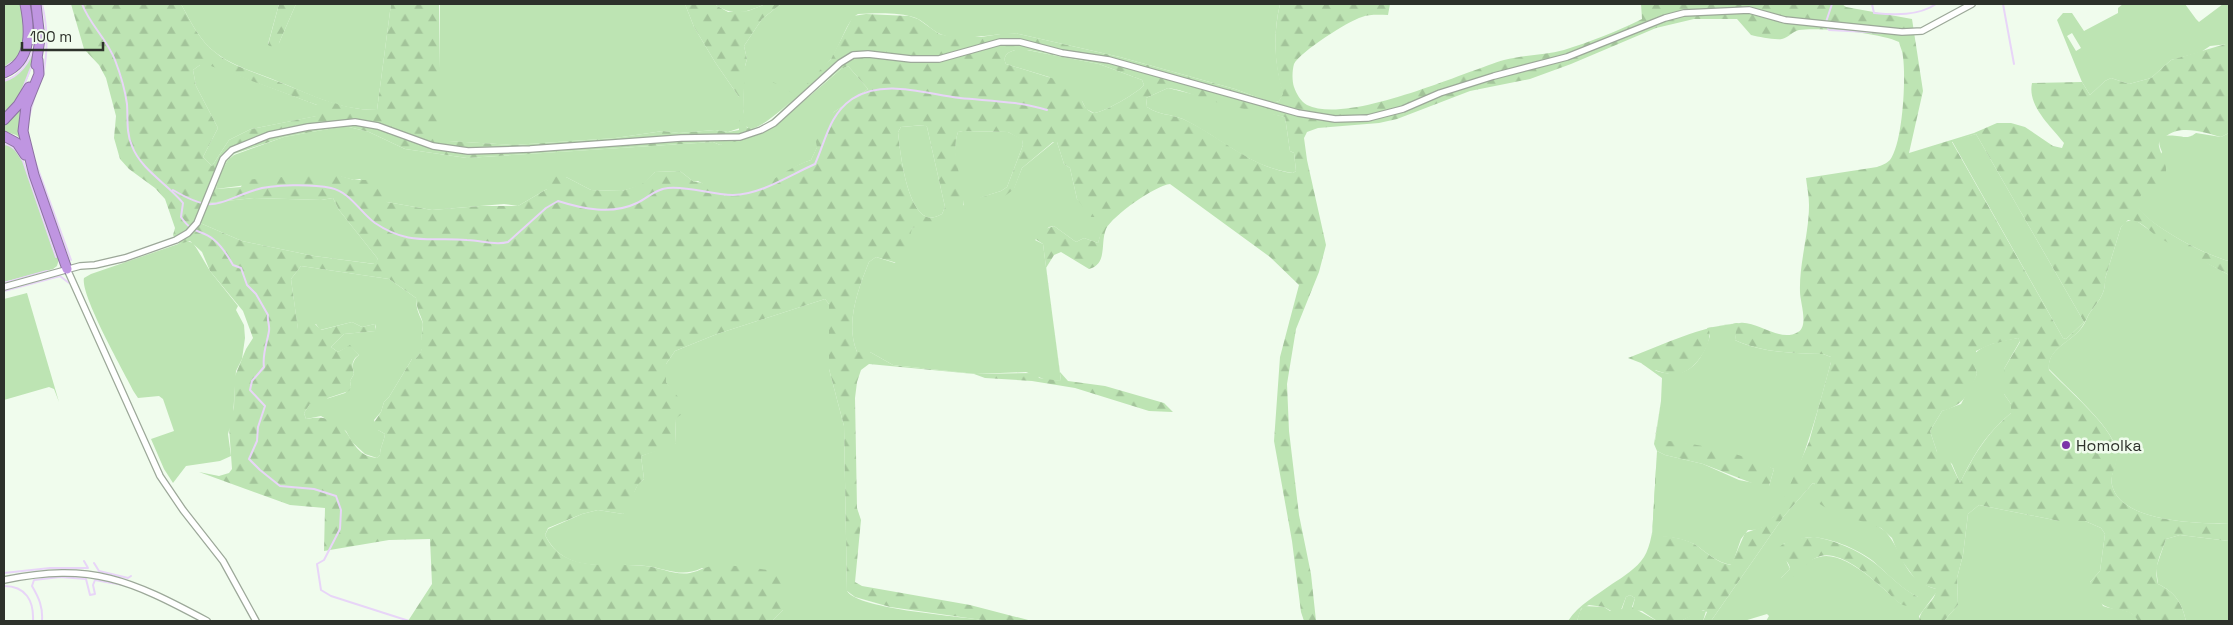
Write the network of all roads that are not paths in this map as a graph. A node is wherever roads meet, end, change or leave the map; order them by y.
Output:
1 (25, 4) edge
2 (36, 4) edge
3 (1972, 4) edge
4 (38, 60) junction
5 (4, 73) edge
6 (4, 120) edge
7 (4, 136) edge
8 (34, 175) junction
9 (67, 270) junction
10 (4, 287) edge
11 (4, 580) edge
12 (207, 621) edge
13 (256, 621) edge

1 - 5 highway
2 - 4 highway
3 - 9 street
4 - 6 highway
4 - 8 highway
7 - 8 highway
8 - 9 highway
9 - 10 street
9 - 13 street
11 - 12 street

